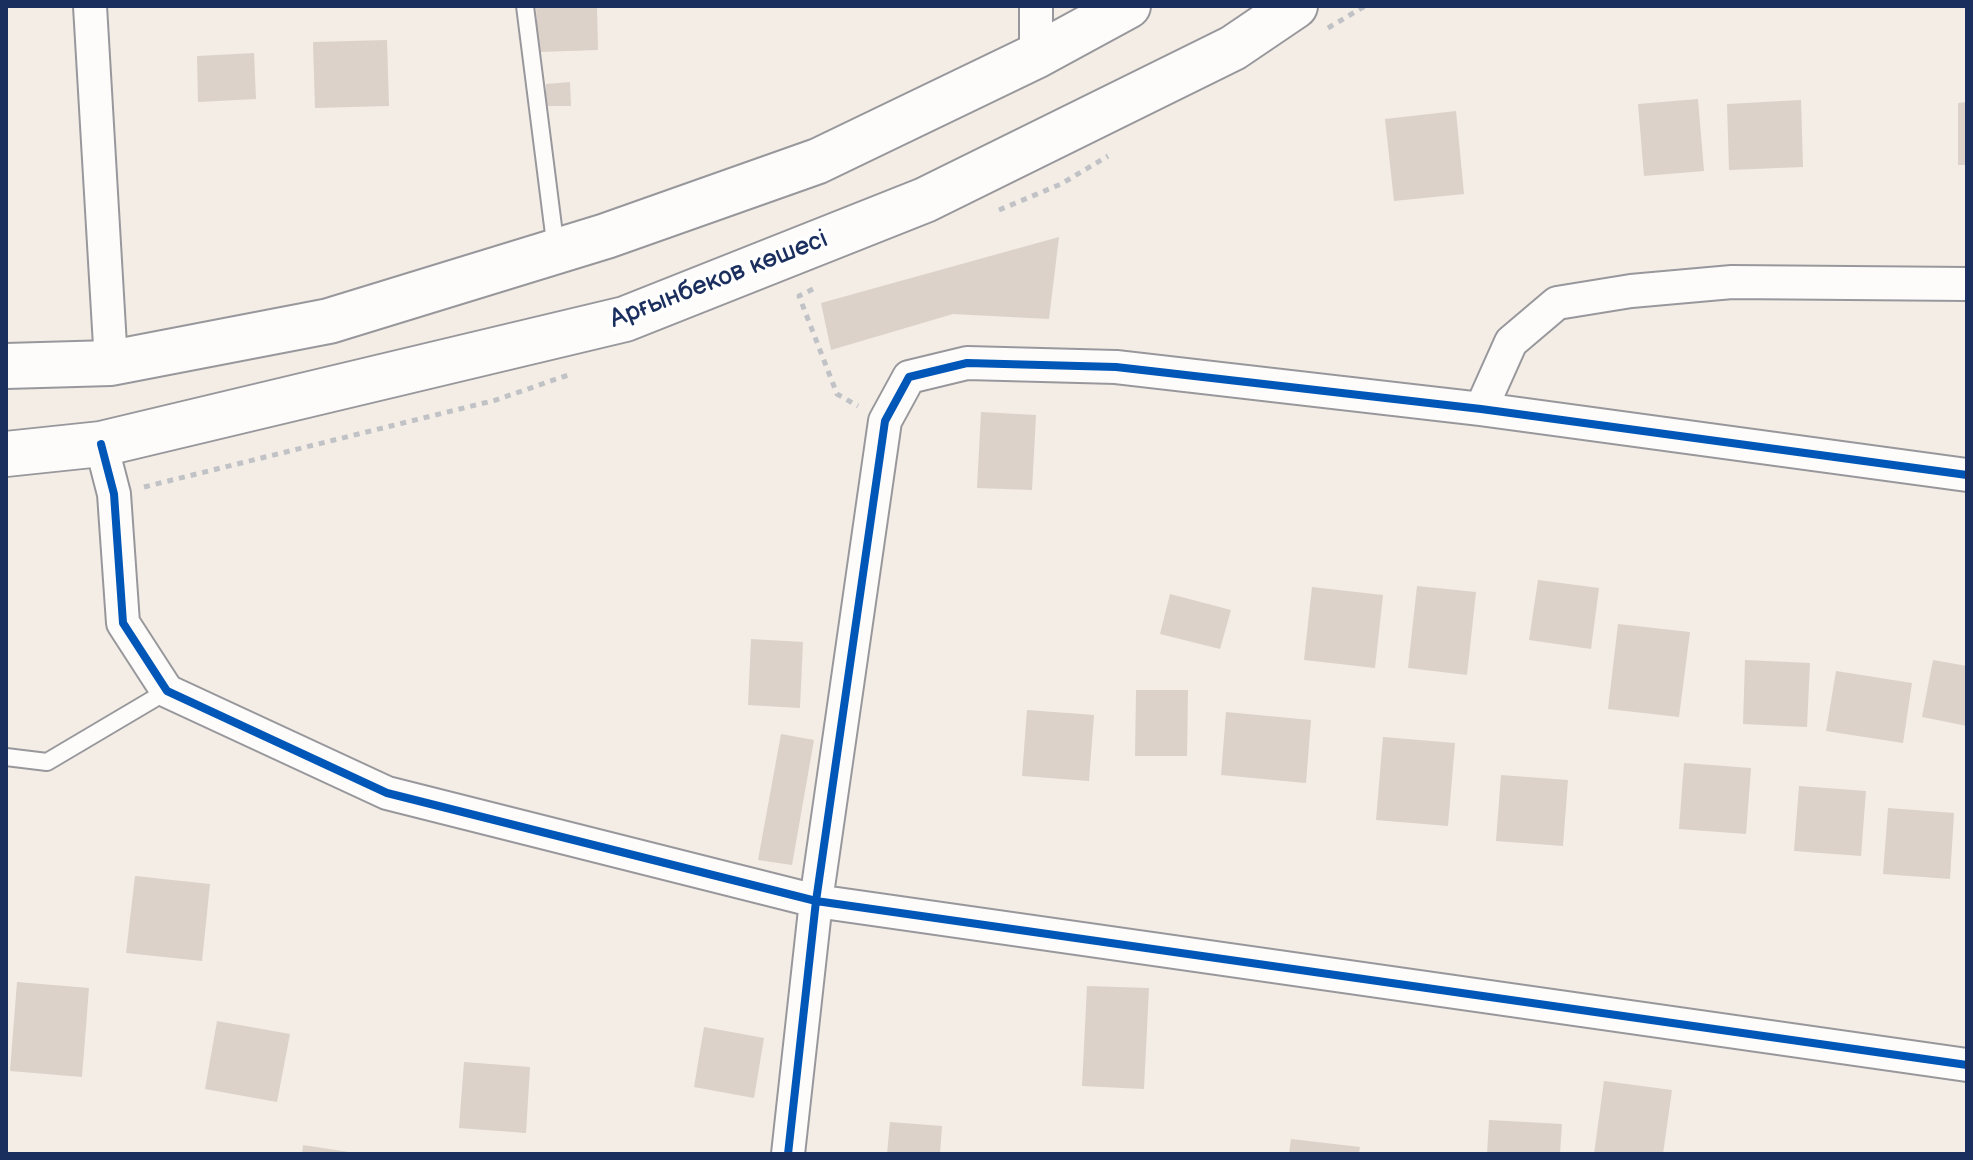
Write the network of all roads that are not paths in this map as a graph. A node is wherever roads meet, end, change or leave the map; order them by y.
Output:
1 (90, 6) edge
2 (525, 6) edge
3 (1036, 6) edge
4 (1128, 6) edge
5 (1308, 19) edge
6 (1036, 56) junction
7 (556, 251) junction
8 (1967, 284) edge
9 (111, 363) junction
10 (6, 366) edge
11 (1481, 409) junction
12 (101, 444) junction
13 (6, 454) edge
14 (1967, 475) edge
15 (167, 691) junction
16 (6, 757) edge
17 (816, 901) junction
18 (1967, 1065) edge
19 (788, 1154) edge

1 - 9 street
2 - 7 lane
3 - 6 street
4 - 6 main road
5 - 12 main road, Арғынбеков көшесі
6 - 7 main road
7 - 9 main road
8 - 11 street
9 - 10 main road
11 - 14 street
11 - 17 street
12 - 13 main road, Арғынбеков көшесі
12 - 15 street
15 - 16 lane
15 - 17 street
17 - 18 street
17 - 19 street

